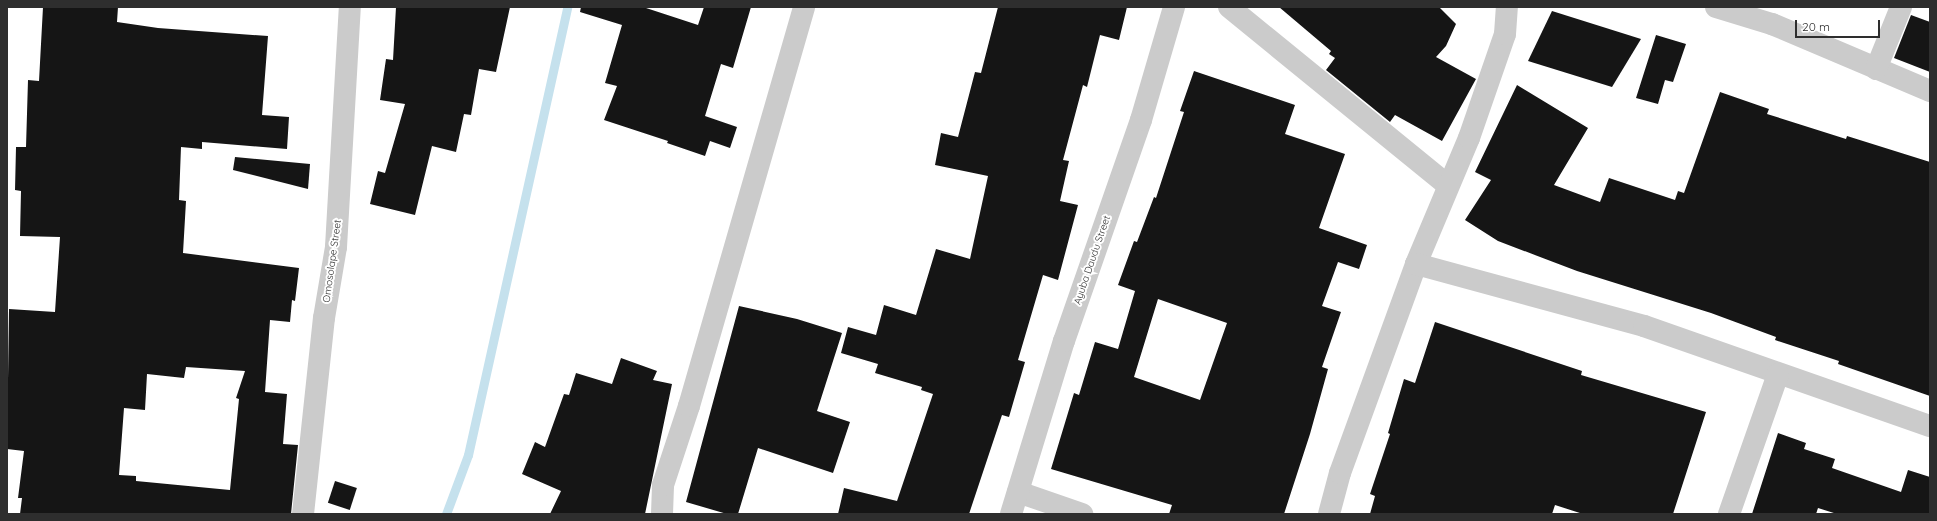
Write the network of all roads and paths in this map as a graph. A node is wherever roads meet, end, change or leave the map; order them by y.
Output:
1 (350, 7) edge
2 (804, 7) edge
3 (1174, 7) edge
4 (1229, 7) edge
5 (1507, 7) edge
6 (1716, 7) edge
7 (1901, 7) edge
8 (1775, 16) edge
9 (1876, 68) junction
10 (1930, 91) edge
11 (1447, 185) junction
12 (1416, 264) junction
13 (1778, 374) junction
14 (1930, 426) edge
15 (1018, 492) junction
16 (303, 514) edge
17 (662, 514) edge
18 (1011, 514) edge
19 (1082, 514) edge
20 (1329, 514) edge
21 (1729, 514) edge

1 - 16 street, Omosolape Street
2 - 17 street
3 - 15 street, Ayuba Daudu Street
4 - 11 street
5 - 11 street
6 - 8 street
7 - 9 street
8 - 9 street
9 - 10 street
11 - 12 street
12 - 13 street
12 - 20 street
13 - 14 street
13 - 21 street
15 - 18 street, Ayuba Daudu Street
15 - 19 street

